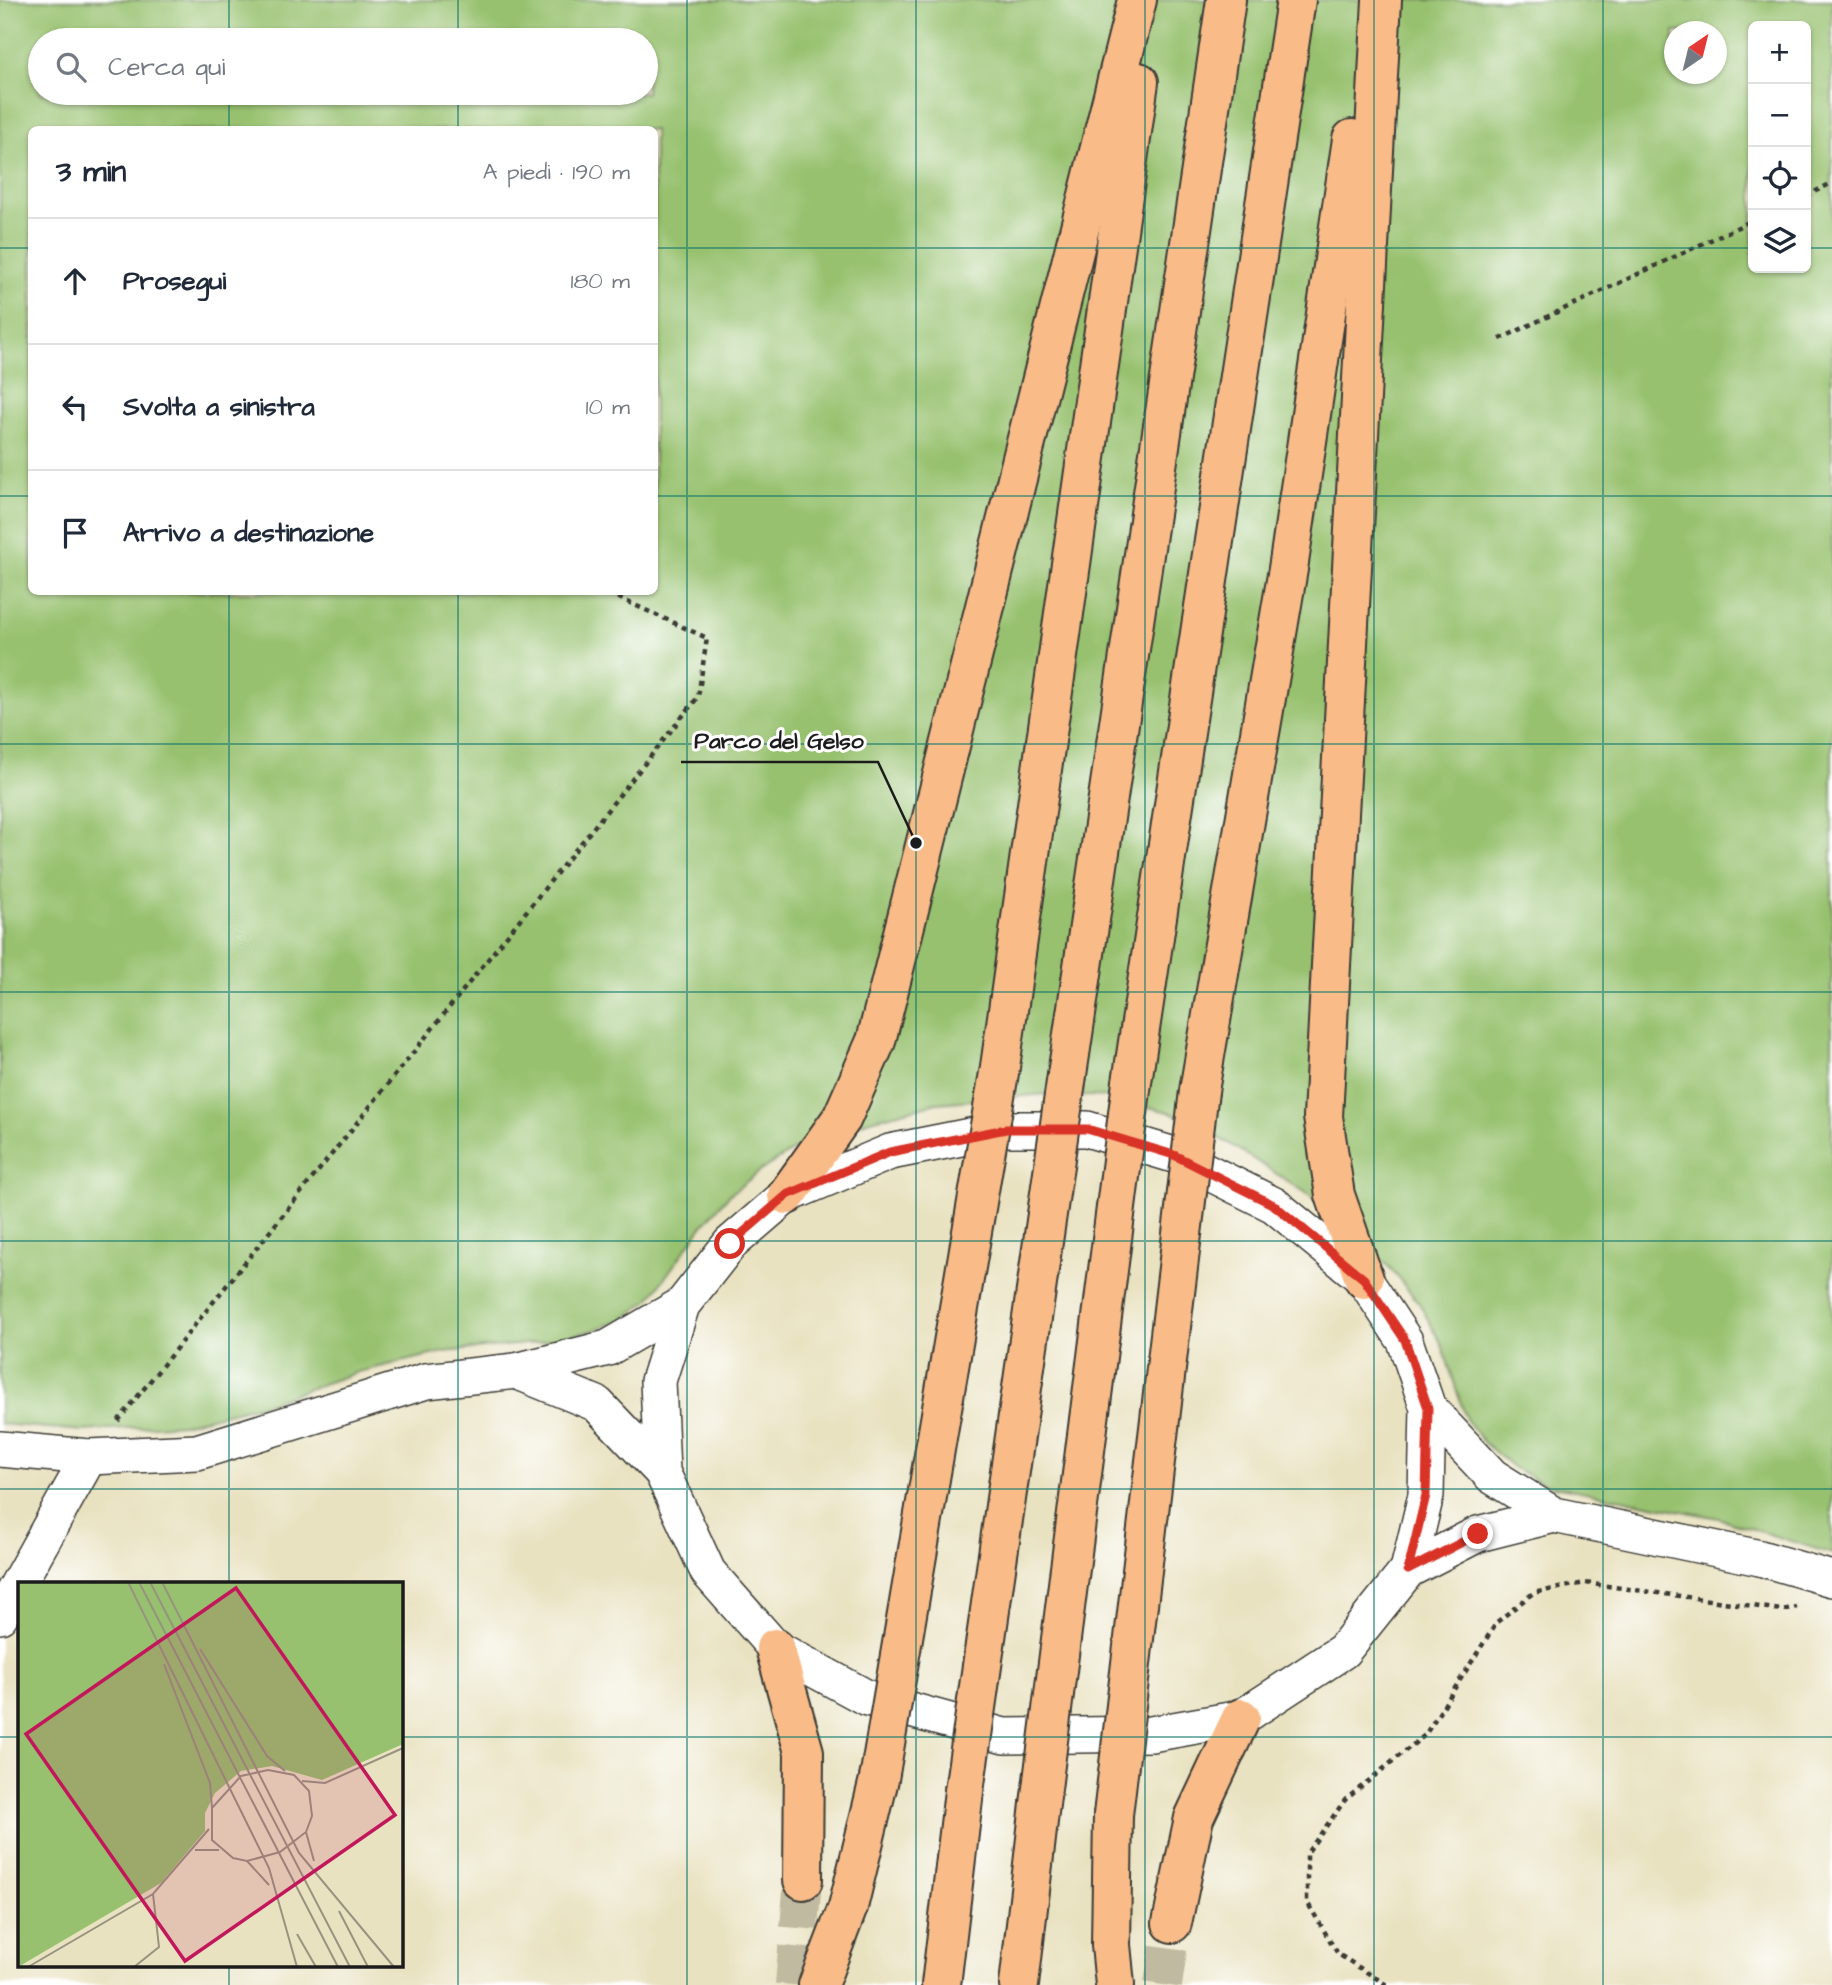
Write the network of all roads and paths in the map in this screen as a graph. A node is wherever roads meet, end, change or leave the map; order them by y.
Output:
1 (1138, 0) edge
2 (1150, 0) edge
3 (1226, 0) edge
4 (1296, 0) edge
5 (1373, 0) edge
6 (1382, 0) edge
7 (1832, 183) edge
8 (1811, 194) edge
9 (1748, 222) edge
10 (1500, 339) dead end
11 (613, 595) edge
12 (787, 1195) junction
13 (1364, 1279) junction
14 (682, 1305) junction
15 (516, 1371) junction
16 (1428, 1408) junction
17 (0, 1449) edge
18 (89, 1457) junction
19 (662, 1472) junction
20 (1554, 1515) junction
21 (1408, 1570) junction
22 (1832, 1579) edge
23 (19, 1582) edge
24 (18, 1584) edge
25 (1807, 1605) dead end
26 (0, 1616) edge
27 (775, 1648) junction
28 (1241, 1718) junction
29 (803, 1880) tunnel mouth
30 (1172, 1923) tunnel mouth
31 (818, 1985) edge
32 (941, 1985) edge
33 (1019, 1985) edge
34 (1115, 1985) edge
35 (1387, 1985) edge

1 - 12 highway
2 - 31 highway, bridge
3 - 32 highway, bridge
4 - 33 highway, bridge
5 - 34 highway, bridge
6 - 13 highway
7 - 8 path
9 - 10 path
11 - 18 path
12 - 13 street
12 - 14 street
13 - 16 street
14 - 15 street
14 - 19 street
15 - 18 street
15 - 19 street
16 - 20 street
16 - 21 street
17 - 18 street
18 - 23 street
19 - 27 street
20 - 21 street
20 - 22 street
21 - 28 street
24 - 26 street
25 - 35 path
27 - 28 street
27 - 29 highway
28 - 30 highway

